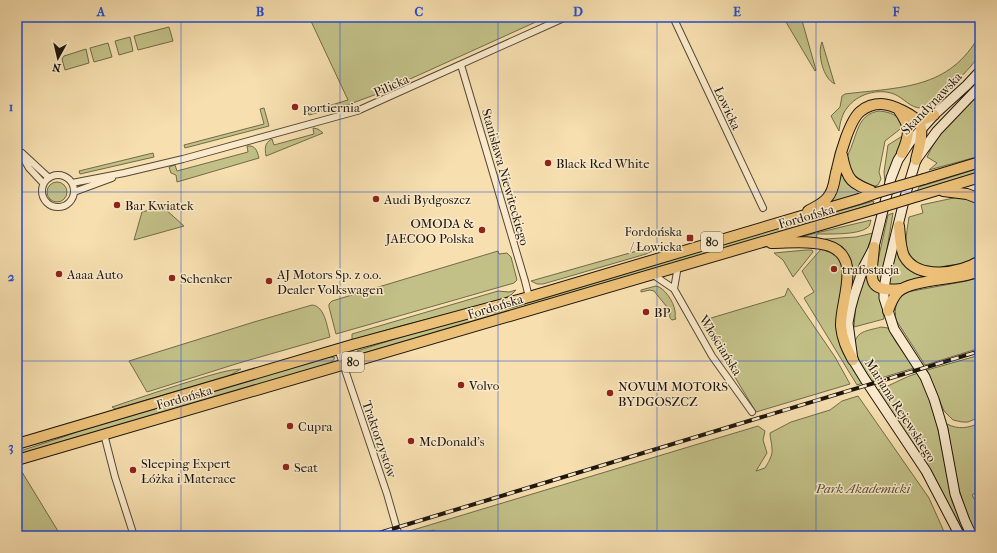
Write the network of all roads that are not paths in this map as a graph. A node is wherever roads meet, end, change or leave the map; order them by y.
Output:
1 (566, 17) edge
2 (673, 17) edge
3 (461, 65) junction
4 (980, 71) edge
5 (980, 86) edge
6 (898, 109) junction
7 (934, 116) junction
8 (917, 119) junction
9 (921, 130) junction
10 (18, 148) edge
11 (902, 153) junction
12 (842, 154) junction
13 (916, 160) junction
14 (980, 162) edge
15 (124, 173) junction
16 (980, 177) edge
17 (49, 178) junction
18 (72, 183) junction
19 (43, 184) junction
20 (937, 191) junction
21 (74, 192) junction
22 (876, 193) junction
23 (980, 199) edge
24 (886, 200) joint
25 (763, 208) dead end
26 (796, 218) junction
27 (899, 226) junction
28 (757, 244) junction
29 (874, 247) junction
30 (980, 261) edge
31 (678, 266) junction
32 (980, 271) edge
33 (652, 274) junction
34 (674, 289) junction
35 (884, 289) junction
36 (901, 289) junction
37 (528, 297) junction
38 (888, 311) junction
39 (338, 349) junction
40 (853, 360) junction
41 (342, 365) junction
42 (752, 412) dead end
43 (104, 434) junction
44 (17, 444) edge
45 (17, 460) edge
46 (134, 536) edge
47 (399, 536) edge
48 (960, 536) edge
49 (972, 536) edge

1 - 3 street, Pilicka
2 - 25 street, Łowicka
3 - 15 street, Pilicka
3 - 37 street, Stanisława Niewiteckiego
4 - 7 street, Skandynawska
5 - 13 street, Skandynawska
6 - 8 main road
6 - 11 main road
6 - 12 main road
7 - 8 main road
7 - 9 street, Skandynawska
8 - 9 main road
9 - 11 street, Skandynawska
9 - 13 main road
10 - 17 street
10 - 19 street
11 - 24 street, Skandynawska
12 - 22 main road
12 - 26 main road
13 - 27 street, Skandynawska
14 - 22 main road, Fordońska / 80, bridge
15 - 18 street, Pilicka
15 - 21 street, Pilicka
16 - 20 main road, Fordońska / 80
17 - 18 street
17 - 19 street
18 - 21 street
19 - 21 street
20 - 23 main road
20 - 28 main road, Fordońska / 80, bridge
22 - 26 main road, Fordońska / 80
24 - 29 street, Mariana Rejewskiego
26 - 37 main road, Fordońska / 80
27 - 30 main road
27 - 35 street, Mariana Rejewskiego
28 - 31 main road, Fordońska / 80
28 - 40 main road
29 - 35 main road
29 - 40 street, Mariana Rejewskiego
31 - 33 main road, Fordońska / 80
31 - 34 street
32 - 36 main road
33 - 34 street, Włościańska
33 - 41 main road, Fordońska / 80
34 - 42 street, Włościańska
35 - 36 main road
35 - 38 street, Mariana Rejewskiego
36 - 38 main road
37 - 39 main road, Fordońska / 80
38 - 49 street, Mariana Rejewskiego
39 - 41 street, Traktorzystów
39 - 44 main road, Fordońska / 80
40 - 48 street, Mariana Rejewskiego
41 - 43 main road, Fordońska / 80
41 - 47 street, Traktorzystów
43 - 45 main road, Fordońska / 80
43 - 46 street

